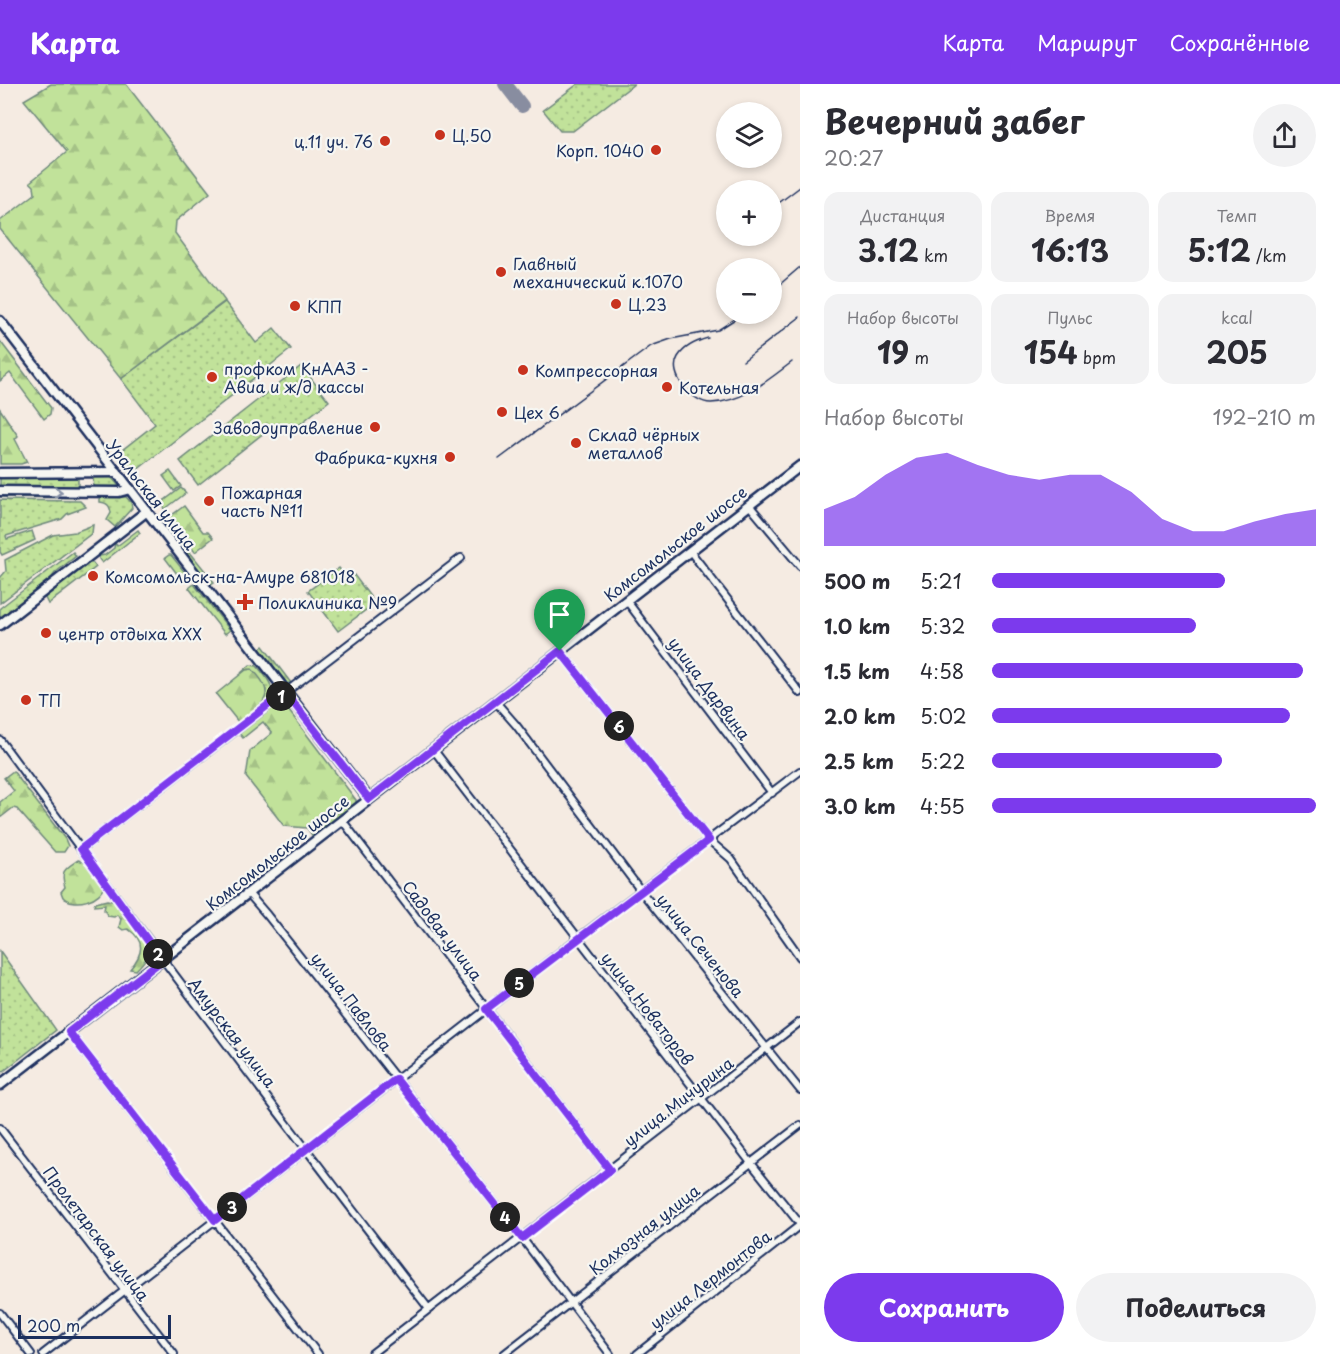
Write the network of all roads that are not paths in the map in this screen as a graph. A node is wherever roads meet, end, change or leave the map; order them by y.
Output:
1 (0, 321) edge
2 (799, 468) edge
3 (117, 472) junction
4 (0, 473) edge
5 (130, 489) junction
6 (0, 491) edge
7 (749, 505) junction
8 (147, 512) junction
9 (690, 551) junction
10 (461, 558) dead end
11 (800, 566) edge
12 (626, 600) junction
13 (0, 625) edge
14 (560, 651) junction
15 (285, 692) junction
16 (800, 693) edge
17 (495, 701) junction
18 (0, 740) edge
19 (433, 749) junction
20 (800, 771) edge
21 (772, 793) junction
22 (369, 799) junction
23 (342, 820) junction
24 (709, 840) junction
25 (81, 849) junction
26 (640, 891) junction
27 (248, 893) junction
28 (577, 939) junction
29 (800, 957) edge
30 (162, 960) junction
31 (486, 1009) junction
32 (800, 1022) edge
33 (69, 1032) junction
34 (767, 1048) junction
35 (396, 1079) junction
36 (0, 1085) edge
37 (800, 1089) edge
38 (702, 1099) junction
39 (800, 1125) edge
40 (0, 1128) edge
41 (305, 1150) junction
42 (751, 1163) junction
43 (610, 1170) junction
44 (215, 1220) junction
45 (800, 1225) edge
46 (522, 1238) junction
47 (123, 1290) junction
48 (571, 1303) junction
49 (429, 1309) junction
50 (0, 1313) edge
51 (31, 1354) edge
52 (43, 1354) edge
53 (174, 1354) edge
54 (318, 1354) edge
55 (372, 1354) edge
56 (504, 1354) edge
57 (610, 1354) edge
58 (637, 1354) edge

1 - 3 street, Уральская улица
2 - 7 street, Комсомольское шоссе
3 - 4 street
3 - 5 street, Уральская улица
6 -> 5 street
5 - 8 street, Уральская улица
7 - 9 street, Комсомольское шоссе
7 - 11 street
8 - 13 street
8 - 15 street, Уральская улица
9 - 12 street, Комсомольское шоссе
9 - 16 street
10 - 15 street
12 - 14 street, Комсомольское шоссе
12 - 21 street, улица Дарвина
14 - 17 street, Комсомольское шоссе
14 - 24 street
15 - 22 street, Уральская улица
15 - 25 street
17 - 19 street, Комсомольское шоссе
17 - 26 street, улица Сеченова
18 - 25 street, Амурская улица
19 - 22 street, Комсомольское шоссе
19 - 28 street, улица Новаторов
20 - 21 street
21 - 24 street
22 - 23 street, Комсомольское шоссе
23 - 27 street, Комсомольское шоссе
23 - 31 street, Садовая улица
24 - 26 street
24 - 29 street
25 - 30 street, Амурская улица
26 - 28 street
26 - 34 street, улица Сеченова
27 - 30 street, Комсомольское шоссе
27 - 35 street, улица Павлова
28 - 31 street
28 - 38 street, улица Новаторов
30 - 33 street, Комсомольское шоссе
30 - 41 street, Амурская улица
31 - 35 street
31 - 43 street, Садовая улица
32 - 34 street, улица Мичурина
33 - 36 street, Комсомольское шоссе
33 - 44 street
34 - 37 street, улица Сеченова
34 - 38 street, улица Мичурина
35 - 41 street
35 - 46 street, улица Павлова
38 - 42 street, улица Новаторов
38 - 43 street, улица Мичурина
39 - 42 street, Колхозная улица
40 - 47 street, Пролетарская улица
41 - 44 street
41 - 49 street, Амурская улица
42 - 45 street, улица Новаторов
42 - 48 street, Колхозная улица
43 - 46 street, улица Мичурина
44 - 47 street
44 - 54 street
45 - 58 street, улица Лермонтова
46 - 48 street, улица Павлова
46 - 49 street, улица Мичурина
47 - 52 street
47 - 53 street, Пролетарская улица
48 - 56 street, Колхозная улица
48 - 57 street, улица Павлова
49 - 55 street, улица Мичурина
50 - 51 street

